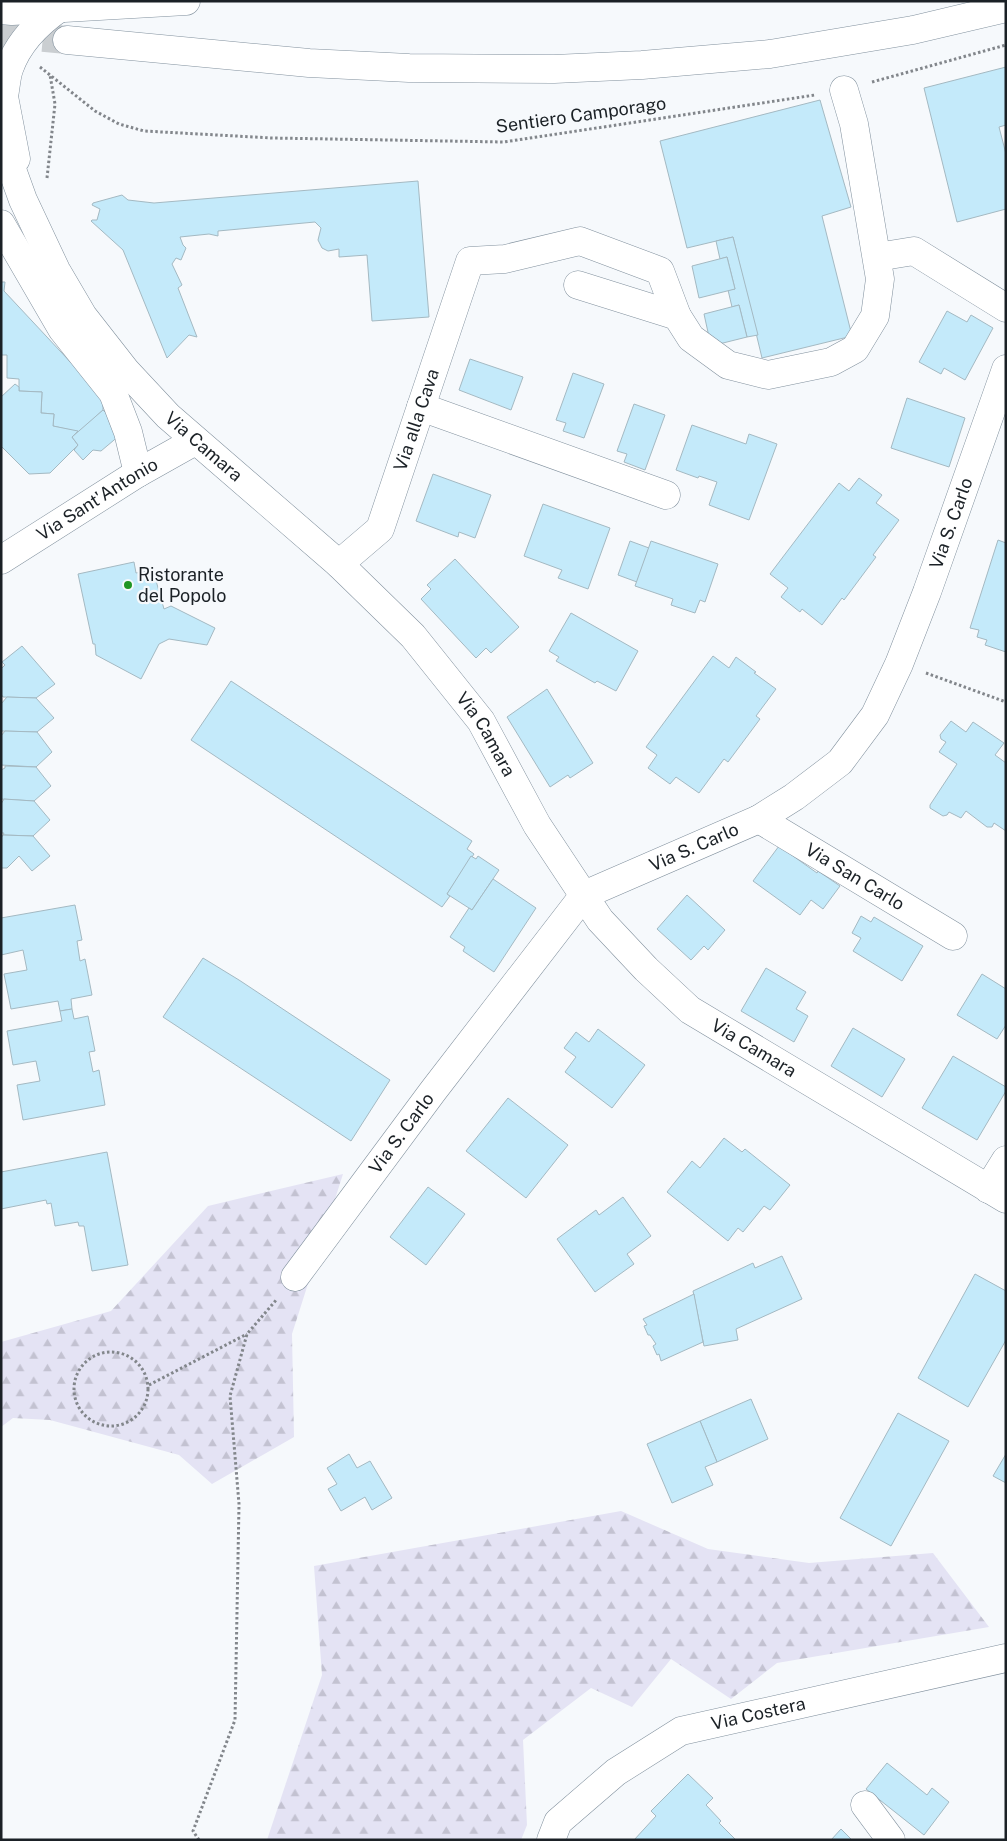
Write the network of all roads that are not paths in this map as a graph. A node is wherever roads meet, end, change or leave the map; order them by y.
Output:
1 (186, 1) edge
2 (62, 7) junction
3 (1006, 8) edge
4 (1, 10) edge
5 (68, 40) tunnel mouth
6 (3, 89) edge
7 (844, 90) road end
8 (1, 139) edge
9 (12, 205) edge
10 (1, 224) edge
11 (877, 257) junction
12 (578, 286) dead end
13 (1006, 308) edge
14 (678, 316) junction
15 (1006, 369) edge
16 (421, 407) junction
17 (195, 441) junction
18 (138, 473) junction
19 (666, 495) dead end
20 (1, 560) edge
21 (339, 564) junction
22 (759, 819) junction
23 (584, 895) junction
24 (953, 936) dead end
25 (1006, 1160) edge
26 (997, 1194) edge
27 (296, 1278) road end
28 (1006, 1658) edge
29 (865, 1805) dead end
30 (551, 1840) edge
31 (891, 1840) edge

1 - 2 main road
2 - 4 main road
2 - 6 main road
3 - 5 main road
6 - 9 main road, Via Camara
7 - 11 main road
8 - 9 main road, Via Camara
9 - 17 main road, Via Camara
10 - 18 main road
11 - 13 main road
11 - 14 main road
12 - 14 main road
14 - 16 main road, Via alla Cava
15 - 22 main road, Via S. Carlo
16 - 19 main road
16 - 21 main road, Via alla Cava
17 - 18 main road, Via Sant'Antonio
17 - 21 main road, Via Camara
18 - 20 main road, Via Sant'Antonio
21 - 23 main road, Via Camara
22 - 23 main road, Via S. Carlo
22 - 24 main road, Via San Carlo
23 - 26 main road, Via Camara
23 - 27 main road, Via S. Carlo
25 - 26 main road
28 - 30 main road, Via Costera
29 - 31 main road

